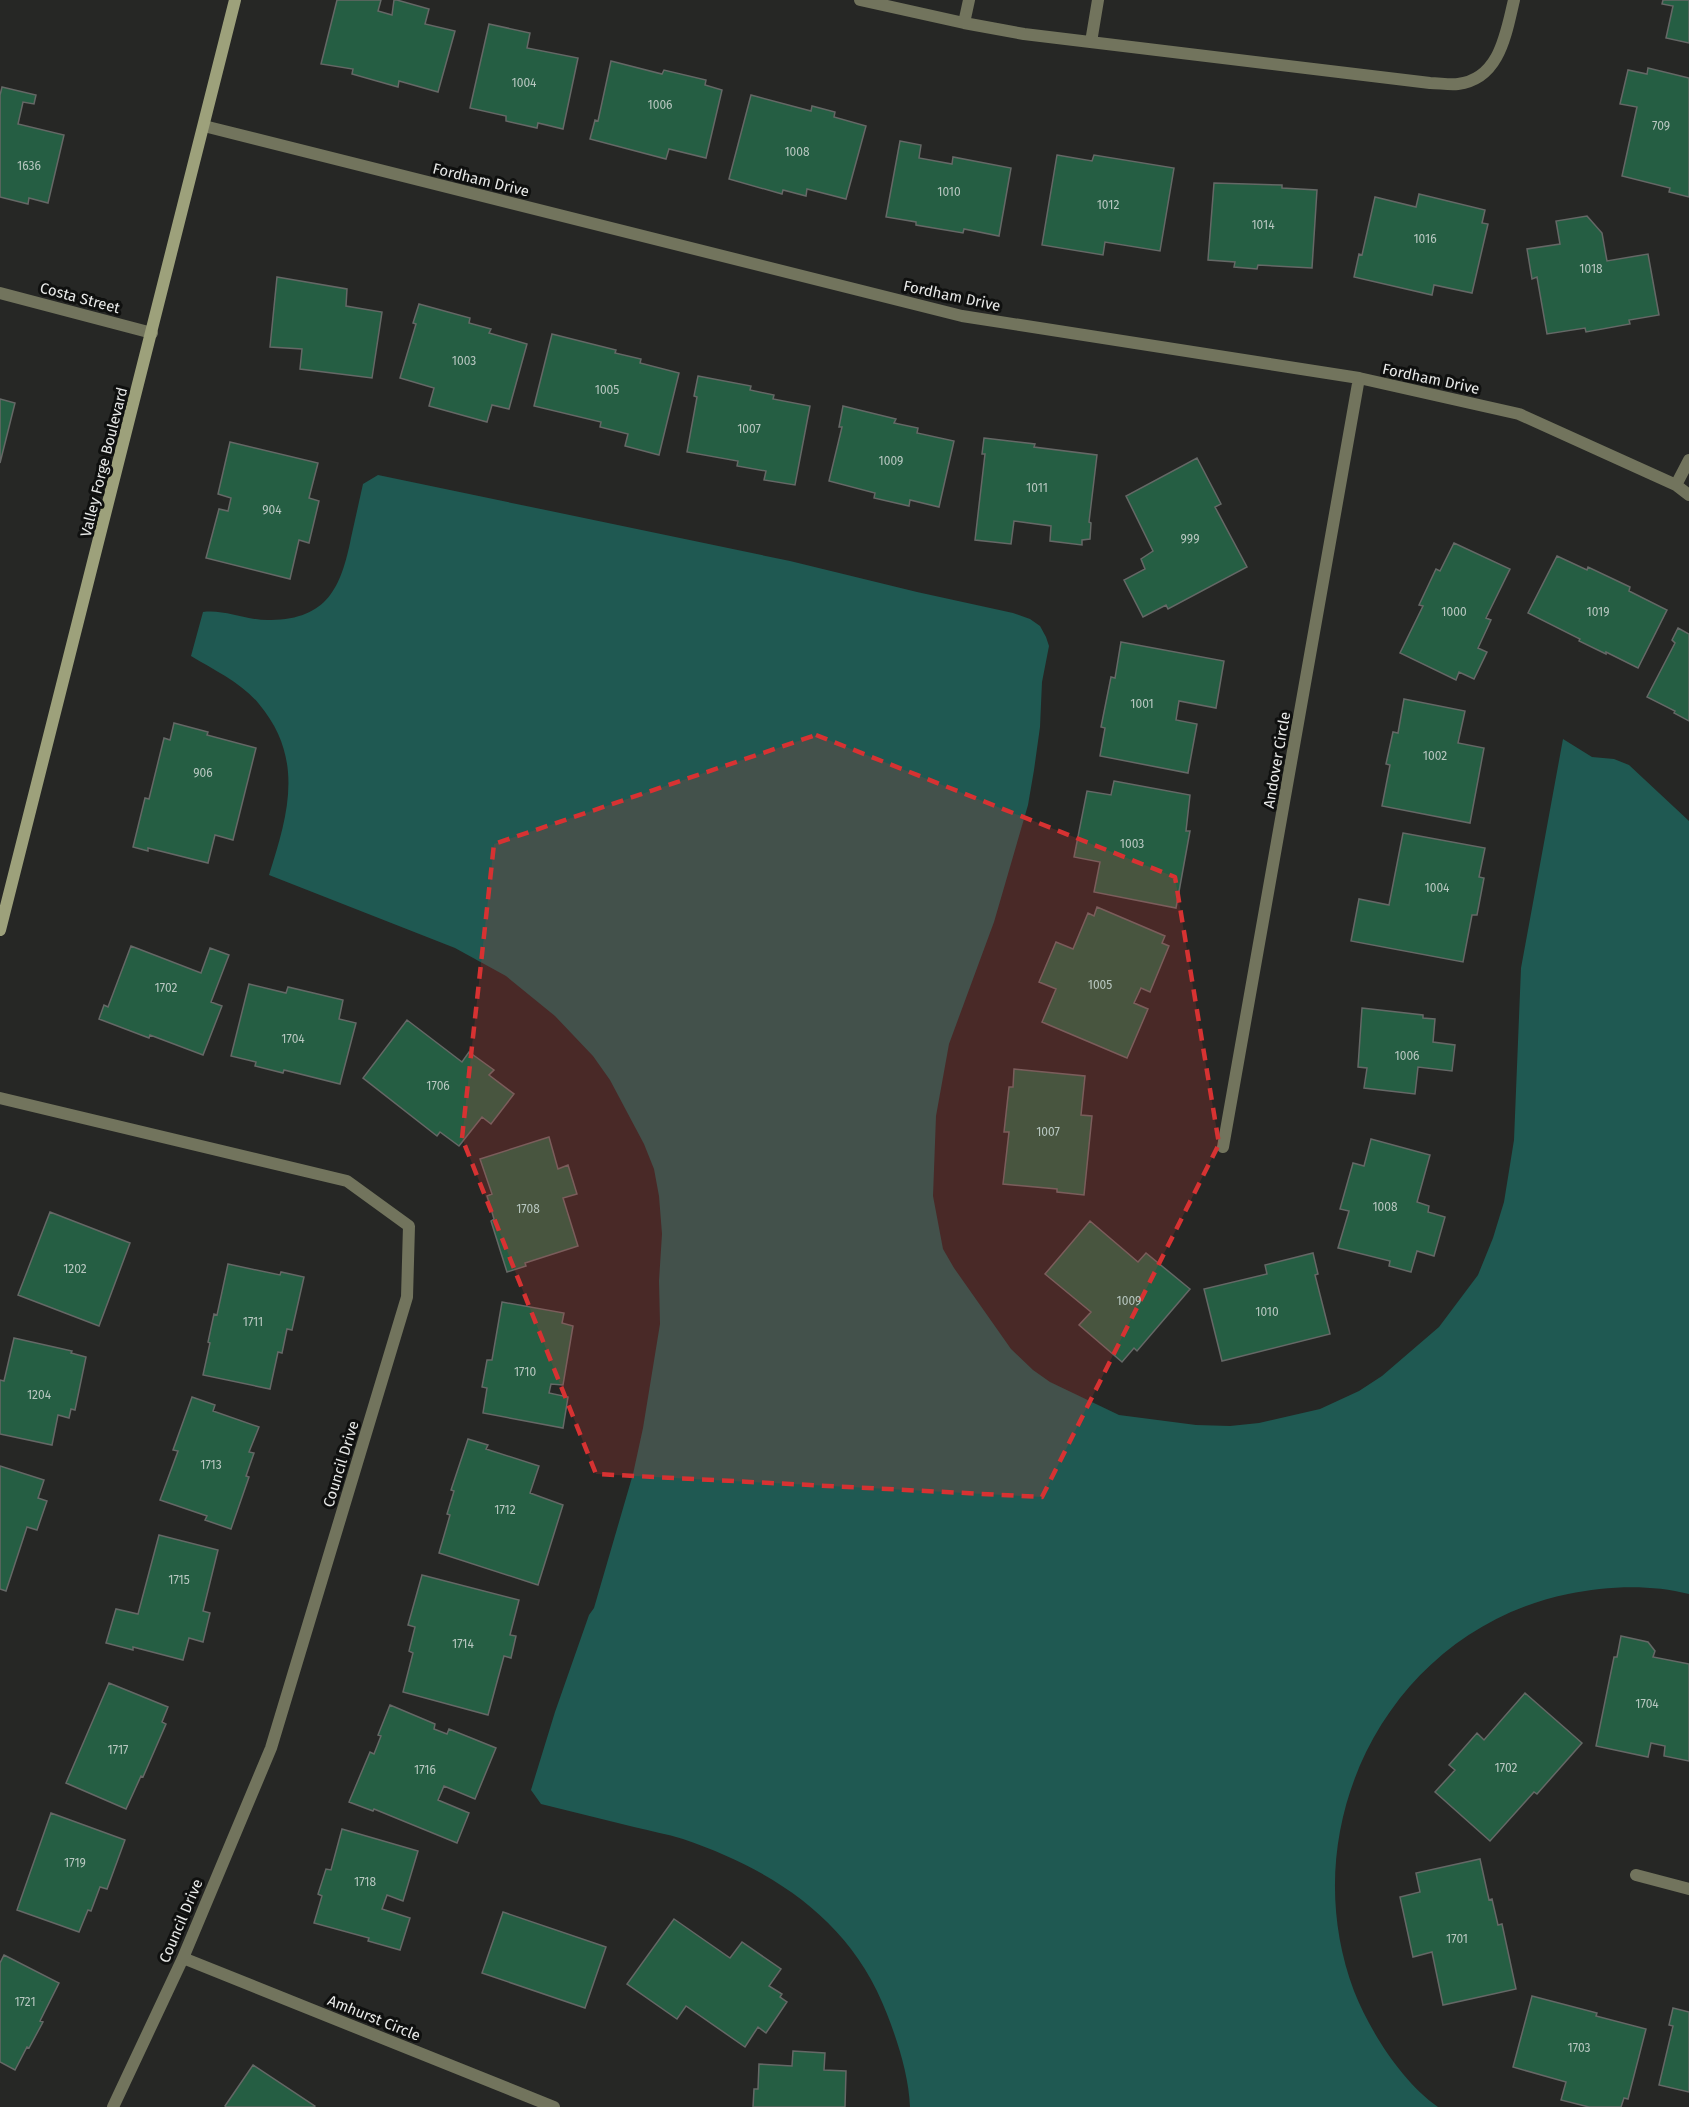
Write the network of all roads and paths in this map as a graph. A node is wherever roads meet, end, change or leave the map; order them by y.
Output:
1 (235, 0) edge
2 (860, 0) edge
3 (969, 0) edge
4 (1098, 0) edge
5 (1514, 0) edge
6 (964, 23) junction
7 (1091, 42) junction
8 (204, 126) junction
9 (0, 293) edge
10 (152, 333) junction
11 (1359, 378) junction
12 (1689, 460) edge
13 (1676, 485) junction
14 (1689, 495) edge
15 (0, 930) edge
16 (0, 1098) edge
17 (1223, 1148) dead end
18 (1636, 1875) dead end
19 (1689, 1889) edge
20 (183, 1958) junction
21 (113, 2107) edge
22 (554, 2107) edge

1 - 8 street, Valley Forge Boulevard
2 - 6 street
3 - 6 street
4 - 7 street
5 - 7 street
6 - 7 street
8 - 10 street, Valley Forge Boulevard
8 - 11 street, Fordham Drive
9 - 10 street, Costa Street
10 - 15 street, Valley Forge Boulevard
11 - 13 street, Fordham Drive
11 - 17 street, Andover Circle
12 - 13 street
13 - 14 street, Fordham Drive
16 - 20 street, Council Drive
18 - 19 street
20 - 21 street, Council Drive
20 - 22 street, Amhurst Circle

